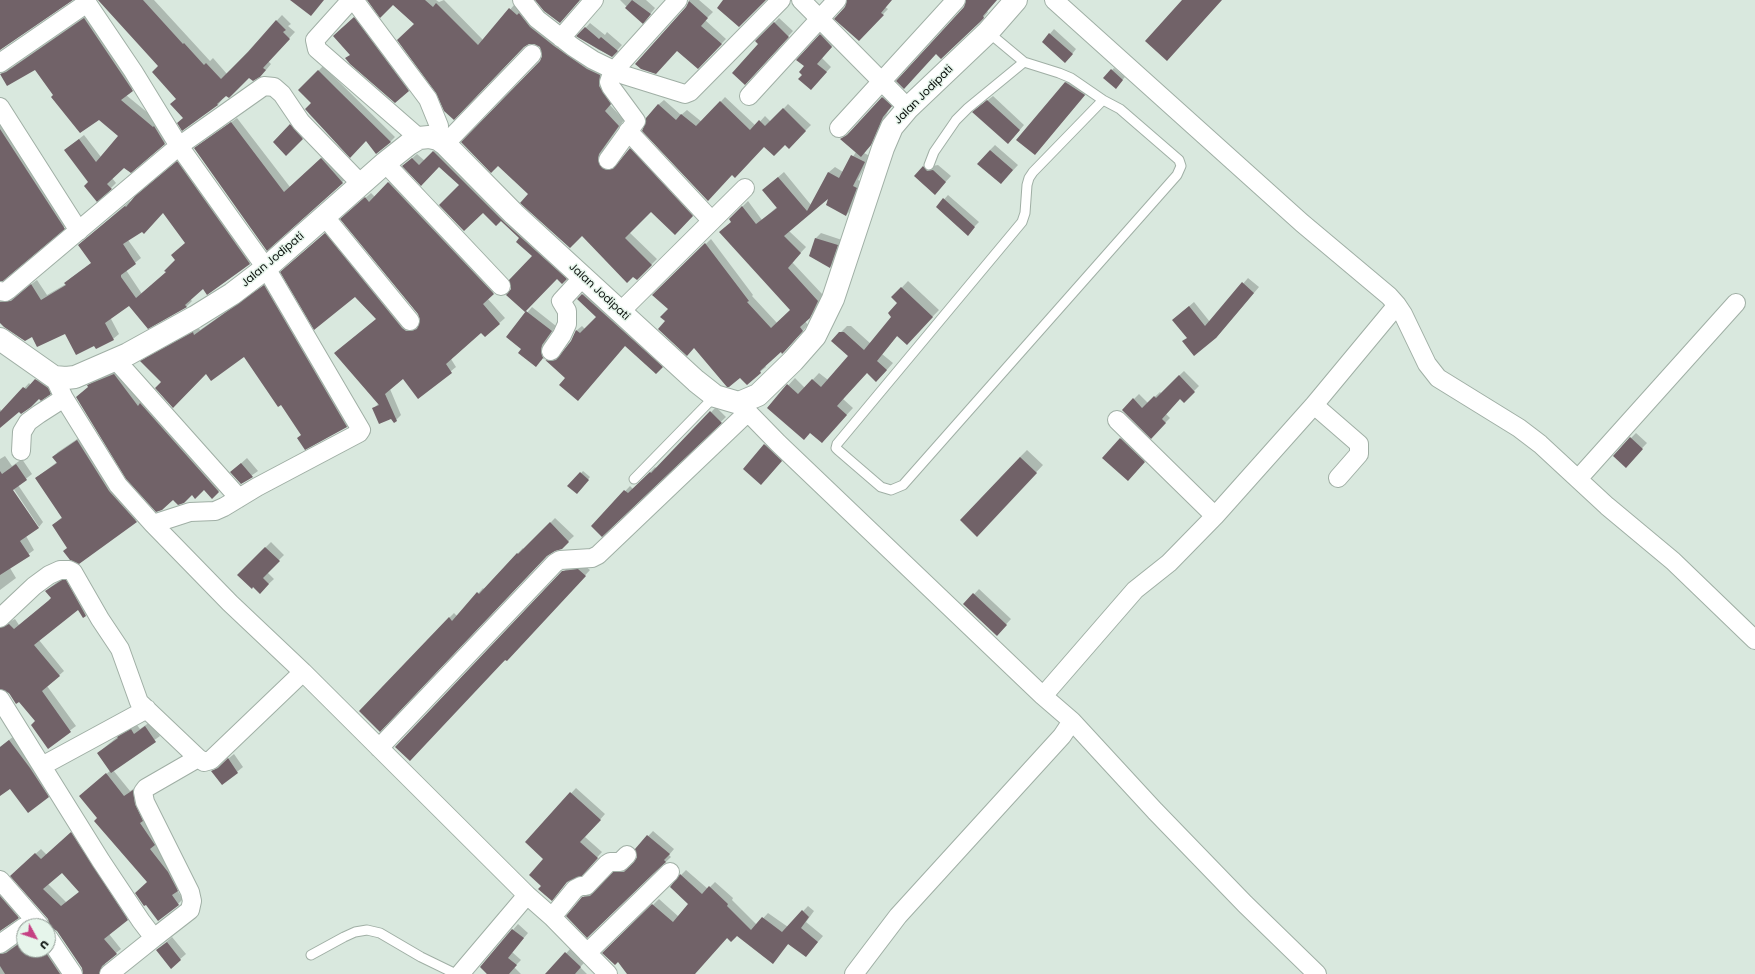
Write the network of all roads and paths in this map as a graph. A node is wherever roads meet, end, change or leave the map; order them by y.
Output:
1 (353, 0) edge
2 (522, 0) edge
3 (594, 0) edge
4 (678, 0) edge
5 (781, 0) edge
6 (801, 0) edge
7 (837, 0) edge
8 (956, 0) edge
9 (1016, 0) edge
10 (1054, 0) edge
11 (86, 2) edge
12 (820, 19) junction
13 (988, 32) junction
14 (561, 38) junction
15 (532, 54) dead end
16 (1024, 62) junction
17 (0, 63) edge
18 (612, 73) junction
19 (882, 82) junction
20 (749, 96) dead end
21 (1103, 100) junction
22 (0, 107) edge
23 (908, 108) junction
24 (839, 128) dead end
25 (628, 132) junction
26 (434, 141) junction
27 (179, 146) junction
28 (608, 160) dead end
29 (385, 163) junction
30 (929, 165) dead end
31 (361, 184) junction
32 (744, 188) dead end
33 (324, 217) junction
34 (711, 220) junction
35 (79, 231) junction
36 (266, 268) junction
37 (584, 276) junction
38 (501, 286) dead end
39 (0, 291) edge
40 (1736, 303) dead end
41 (1397, 305) junction
42 (620, 312) junction
43 (410, 321) dead end
44 (0, 339) edge
45 (551, 351) dead end
46 (115, 359) junction
47 (54, 377) junction
48 (715, 396) junction
49 (64, 398) junction
50 (1314, 406) junction
51 (743, 408) junction
52 (1117, 420) dead end
53 (21, 451) dead end
54 (1338, 478) dead end
55 (1578, 479) junction
56 (634, 480) dead end
57 (240, 498) junction
58 (1215, 516) junction
59 (154, 524) junction
60 (0, 618) edge
61 (1755, 640) edge
62 (303, 672) junction
63 (1043, 696) junction
64 (0, 699) edge
65 (147, 709) junction
66 (1072, 721) junction
67 (379, 748) junction
68 (198, 758) junction
69 (42, 766) junction
70 (627, 855) dead end
71 (670, 872) dead end
72 (0, 880) edge
73 (526, 895) junction
74 (552, 917) junction
75 (27, 918) edge
76 (16, 934) edge
77 (154, 938) junction
78 (0, 944) edge
79 (56, 949) edge
80 (587, 953) junction
81 (311, 955) dead end
82 (73, 974) edge
83 (109, 974) edge
84 (456, 974) edge
85 (460, 974) edge
86 (608, 974) edge
87 (854, 974) edge
88 (1317, 974) edge

1 - 26 street
1 - 26 street
2 - 14 street
3 - 14 street
4 - 18 street
5 - 18 street
6 - 12 street
7 - 12 street
8 - 19 street
9 - 13 street, Jalan Jodipati
10 - 41 street
11 - 17 street
11 - 27 street
12 - 19 street
12 - 20 street
13 - 16 lane
13 - 23 street, Jalan Jodipati
14 - 18 street
15 - 26 street
16 - 21 lane
16 - 30 lane
18 - 25 street
19 - 23 street
19 - 24 street
21 - 21 lane
22 - 35 street
23 - 51 street, Jalan Jodipati
25 - 28 street
25 - 34 street
26 - 29 street, Jalan Jodipati
26 - 37 street, Jalan Jodipati
27 - 31 street
27 - 35 street
27 - 36 street
29 - 31 street, Jalan Jodipati
29 - 38 street
31 - 33 street, Jalan Jodipati
32 - 34 street
33 - 36 street, Jalan Jodipati
33 - 43 street
34 - 42 street
35 - 39 street
36 - 46 street, Jalan Jodipati
36 - 57 street
37 - 42 street, Jalan Jodipati
37 - 45 street
40 - 55 street
41 - 50 street
41 - 55 street
42 - 48 street, Jalan Jodipati
44 - 47 street
46 - 47 street, Jalan Jodipati
46 - 57 street
47 - 49 street
48 - 51 street, Jalan Jodipati
48 - 56 lane
49 - 53 street
49 - 59 street
50 - 54 street
50 - 58 street
51 - 63 street
51 - 67 street
52 - 58 street
55 - 61 street
57 - 59 street
58 - 63 street
59 - 62 street
60 - 65 street
62 - 67 street
62 - 68 street
63 - 66 street
64 - 69 street
65 - 68 street
65 - 69 street
66 - 87 street
66 - 88 street
67 - 73 street
68 - 77 street
69 - 77 street
70 - 74 street
71 - 80 street
72 - 75 street
73 - 74 street
73 - 85 street
74 - 80 street
76 - 78 street
77 - 83 street
79 - 82 street
80 - 86 street
81 - 84 lane

